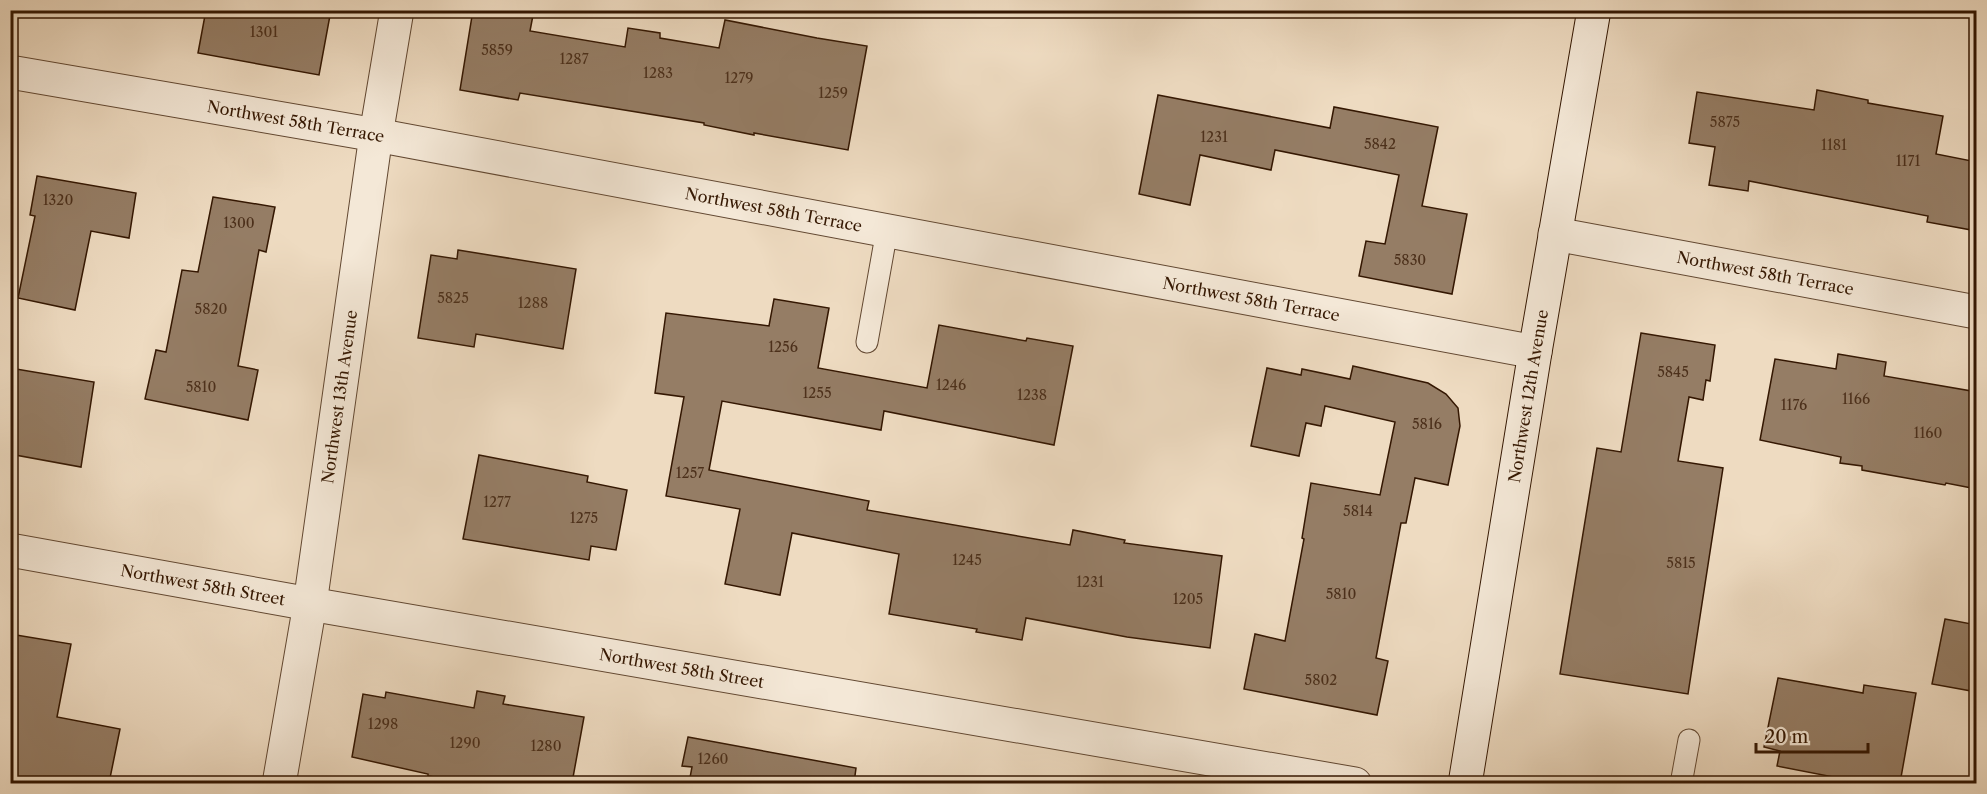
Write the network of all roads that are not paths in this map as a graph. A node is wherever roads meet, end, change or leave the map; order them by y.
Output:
1 (397, 10) edge
2 (1594, 10) edge
3 (10, 72) edge
4 (376, 135) junction
5 (887, 230) junction
6 (1555, 234) junction
7 (1977, 312) edge
8 (867, 342) dead end
9 (1535, 352) junction
10 (10, 550) edge
11 (310, 604) junction
12 (1689, 740) dead end
13 (279, 783) edge
14 (1355, 783) edge
15 (1465, 783) edge
16 (1681, 783) edge

1 - 4 street, Northwest 13th Avenue
2 - 6 street, Northwest 12th Avenue
3 - 4 street, Northwest 58th Terrace
4 - 5 street, Northwest 58th Terrace
4 - 11 street, Northwest 13th Avenue
5 - 8 lane
5 - 9 street, Northwest 58th Terrace
6 - 7 street, Northwest 58th Terrace
6 - 9 street, Northwest 12th Avenue
9 - 15 street, Northwest 12th Avenue
10 - 11 street, Northwest 58th Street
11 - 13 street, Northwest 13th Avenue
11 - 14 street, Northwest 58th Street
12 - 16 lane

